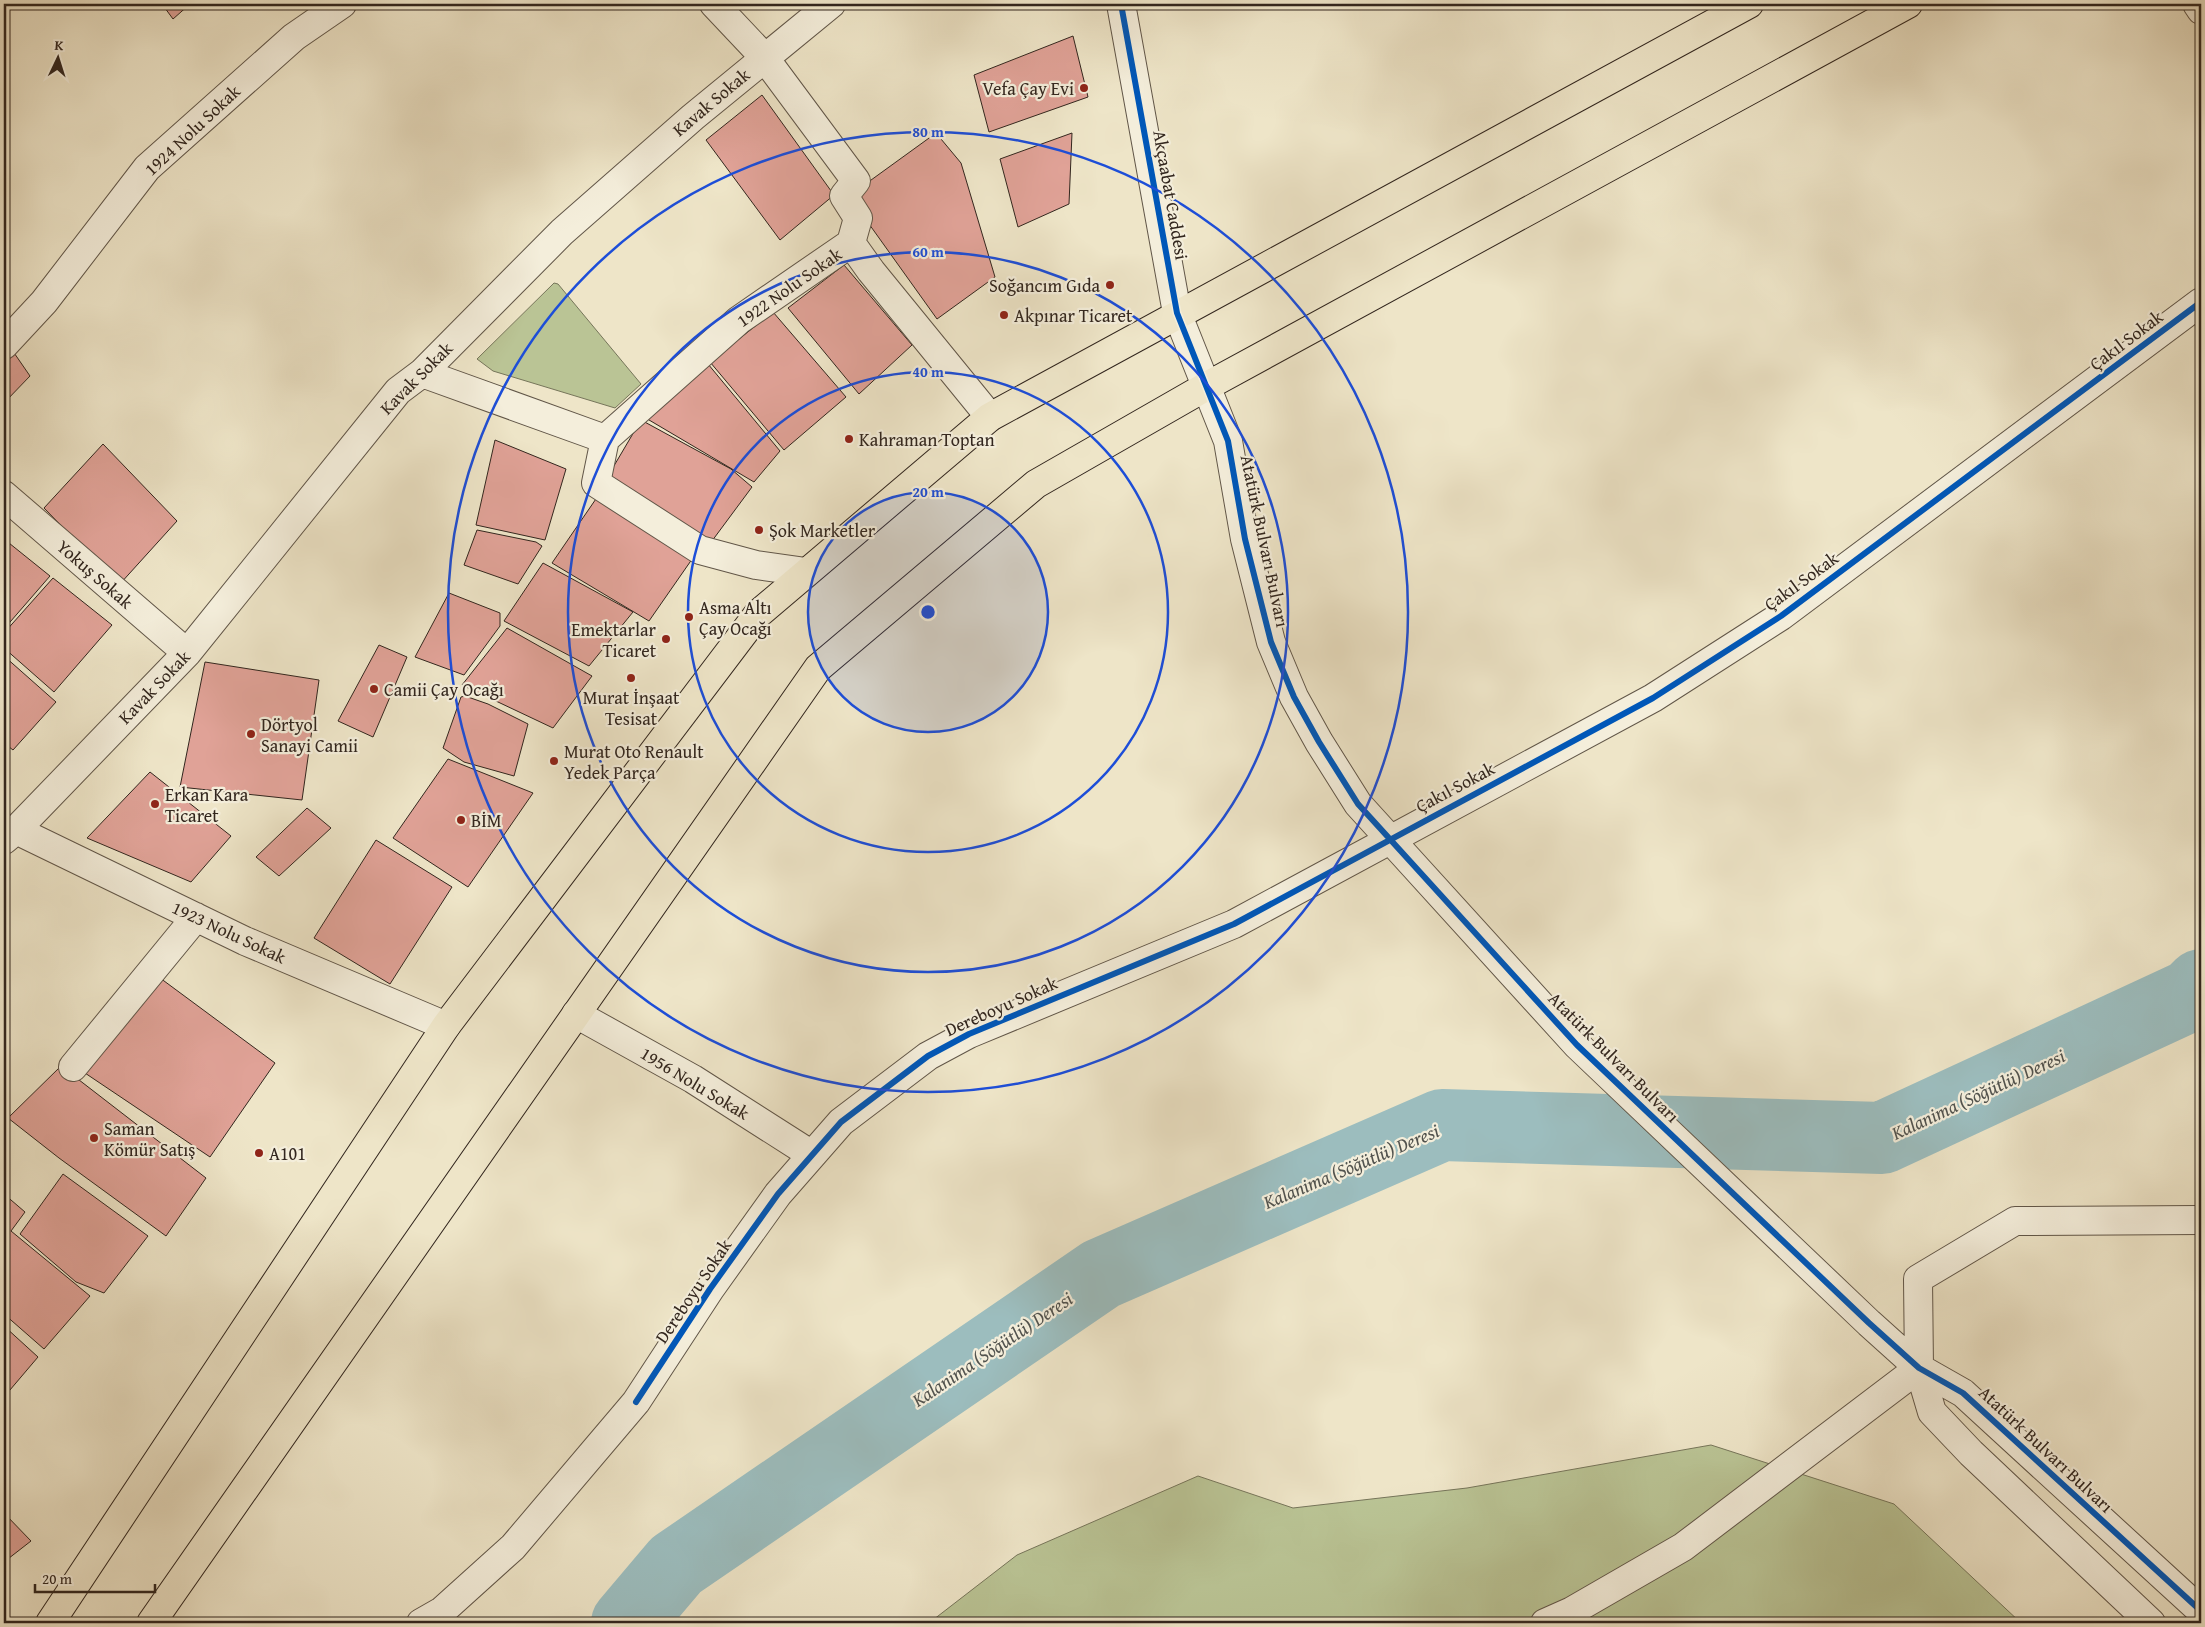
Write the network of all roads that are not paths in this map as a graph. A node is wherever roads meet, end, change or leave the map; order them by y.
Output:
1 (342, 4) edge
2 (714, 4) edge
3 (831, 4) edge
4 (1120, 4) edge
5 (1749, 4) edge
6 (1908, 4) edge
7 (2197, 4) edge
8 (2201, 10) edge
9 (764, 57) junction
10 (852, 243) junction
11 (2200, 304) edge
12 (1177, 313) junction
13 (4, 345) edge
14 (422, 373) junction
15 (1207, 386) junction
16 (990, 417) junction
17 (605, 439) junction
18 (4, 495) edge
19 (806, 572) junction
20 (187, 653) junction
21 (10, 835) edge
22 (1390, 839) junction
23 (196, 917) junction
24 (576, 1014) junction
25 (446, 1026) junction
26 (73, 1067) dead end
27 (812, 1155) junction
28 (2201, 1220) edge
29 (1920, 1368) junction
30 (2201, 1611) edge
31 (50, 1623) edge
32 (151, 1623) edge
33 (421, 1623) edge
34 (1545, 1623) edge
35 (2151, 1623) edge

1 - 13 street, 1924 Nolu Sokak
2 - 9 street
3 - 9 street, Kavak Sokak
4 - 12 street, Akçaabat Caddesi
5 - 12 main road
6 - 15 main road
7 - 8 street
9 - 10 street
9 - 14 street, Kavak Sokak
10 - 16 street, 1922 Nolu Sokak
10 - 17 street, 1922 Nolu Sokak
11 - 22 street, Çakıl Sokak
12 - 15 street, Akçaabat Caddesi
12 - 16 main road
14 - 17 street
14 - 20 street, Kavak Sokak
15 - 22 street, Atatürk Bulvarı Bulvarı
15 - 24 main road
16 - 19 main road
17 - 19 street
18 - 20 street, Yokuş Sokak
19 - 25 main road
20 - 21 street, Kavak Sokak
21 - 23 street, 1923 Nolu Sokak
22 - 27 street, Dereboyu Sokak
22 - 29 street, Atatürk Bulvarı Bulvarı
23 - 25 street, 1923 Nolu Sokak
23 - 26 street
24 - 27 street, 1956 Nolu Sokak
24 - 32 main road
25 - 31 main road
27 - 33 street, Dereboyu Sokak
28 - 29 street
29 - 30 street, Atatürk Bulvarı Bulvarı
29 - 34 street
29 - 35 street

